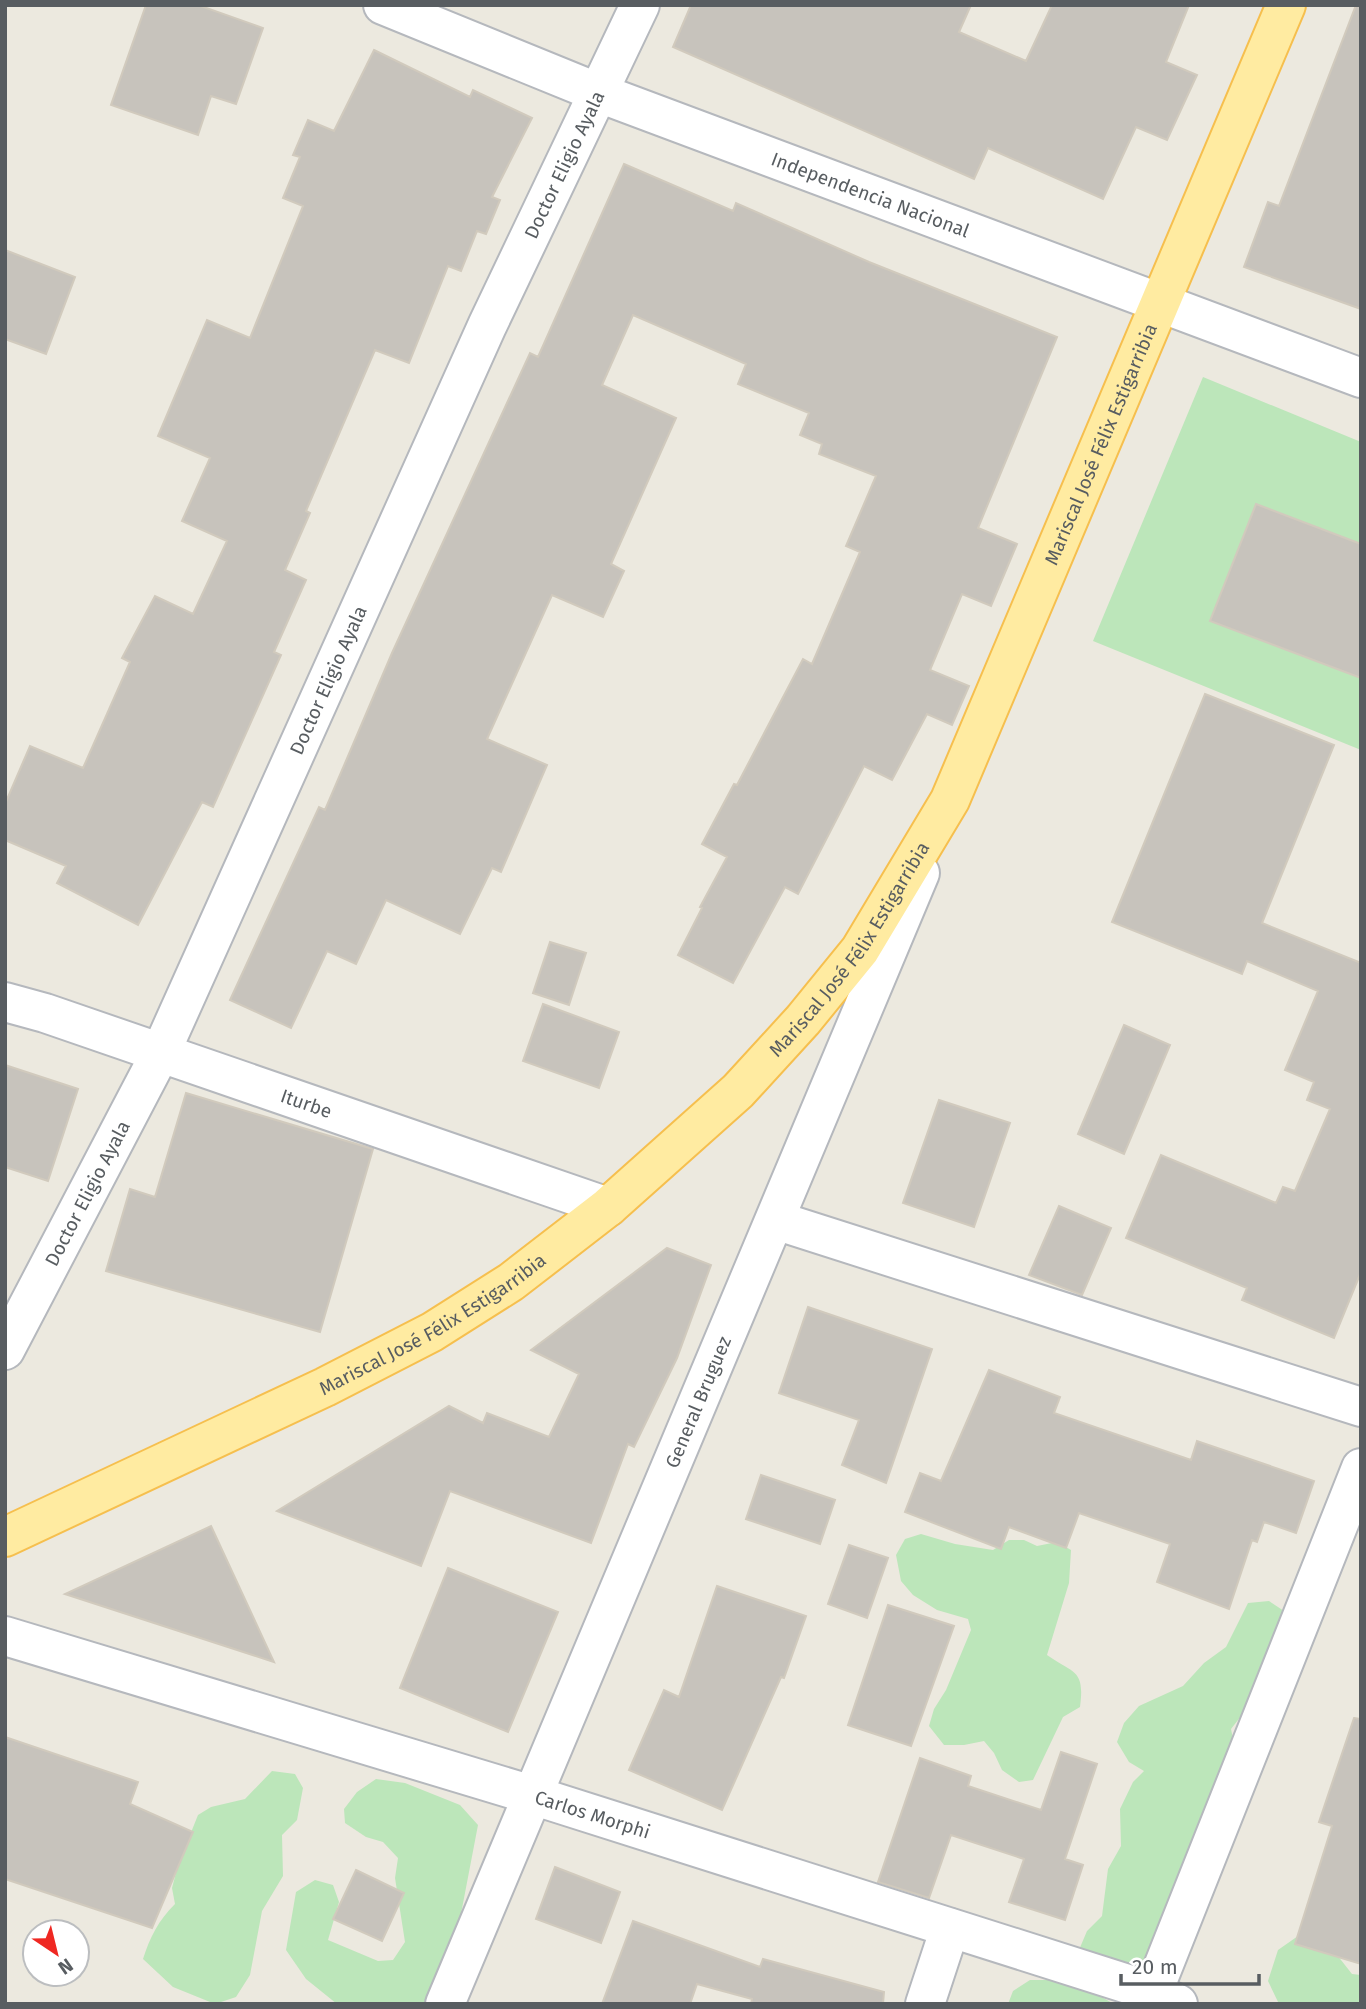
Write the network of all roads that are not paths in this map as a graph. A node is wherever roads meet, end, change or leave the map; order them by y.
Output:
1 (383, 5) edge
2 (640, 5) edge
3 (1286, 5) edge
4 (600, 93) junction
5 (1160, 303) junction
6 (1361, 378) edge
7 (950, 800) junction
8 (5, 1002) edge
9 (160, 1054) junction
10 (608, 1207) junction
11 (775, 1220) junction
12 (5, 1350) edge
13 (1361, 1407) edge
14 (1361, 1468) edge
15 (5, 1537) edge
16 (5, 1636) edge
17 (532, 1795) junction
18 (950, 1928) junction
19 (1166, 1998) edge
20 (445, 2004) edge
21 (925, 2004) edge

1 - 4 street, Independencia Nacional
2 - 4 street, Doctor Eligio Ayala
3 - 5 main road, Mariscal José Félix Estigarribia
4 - 5 street, Independencia Nacional
4 - 9 street, Doctor Eligio Ayala
5 - 6 street, Independencia Nacional
5 - 7 main road, Mariscal José Félix Estigarribia
7 - 10 main road, Mariscal José Félix Estigarribia
7 - 11 street, General Bruguez
8 - 9 street, Iturbe
9 - 10 street, Iturbe
9 - 12 street, Doctor Eligio Ayala
10 - 15 main road, Mariscal José Félix Estigarribia
11 - 13 street
11 - 17 street, General Bruguez
14 - 19 street
16 - 17 street, Carlos Morphi
17 - 18 street, Carlos Morphi
17 - 20 street, General Bruguez
18 - 19 street, Carlos Morphi
18 - 21 street

